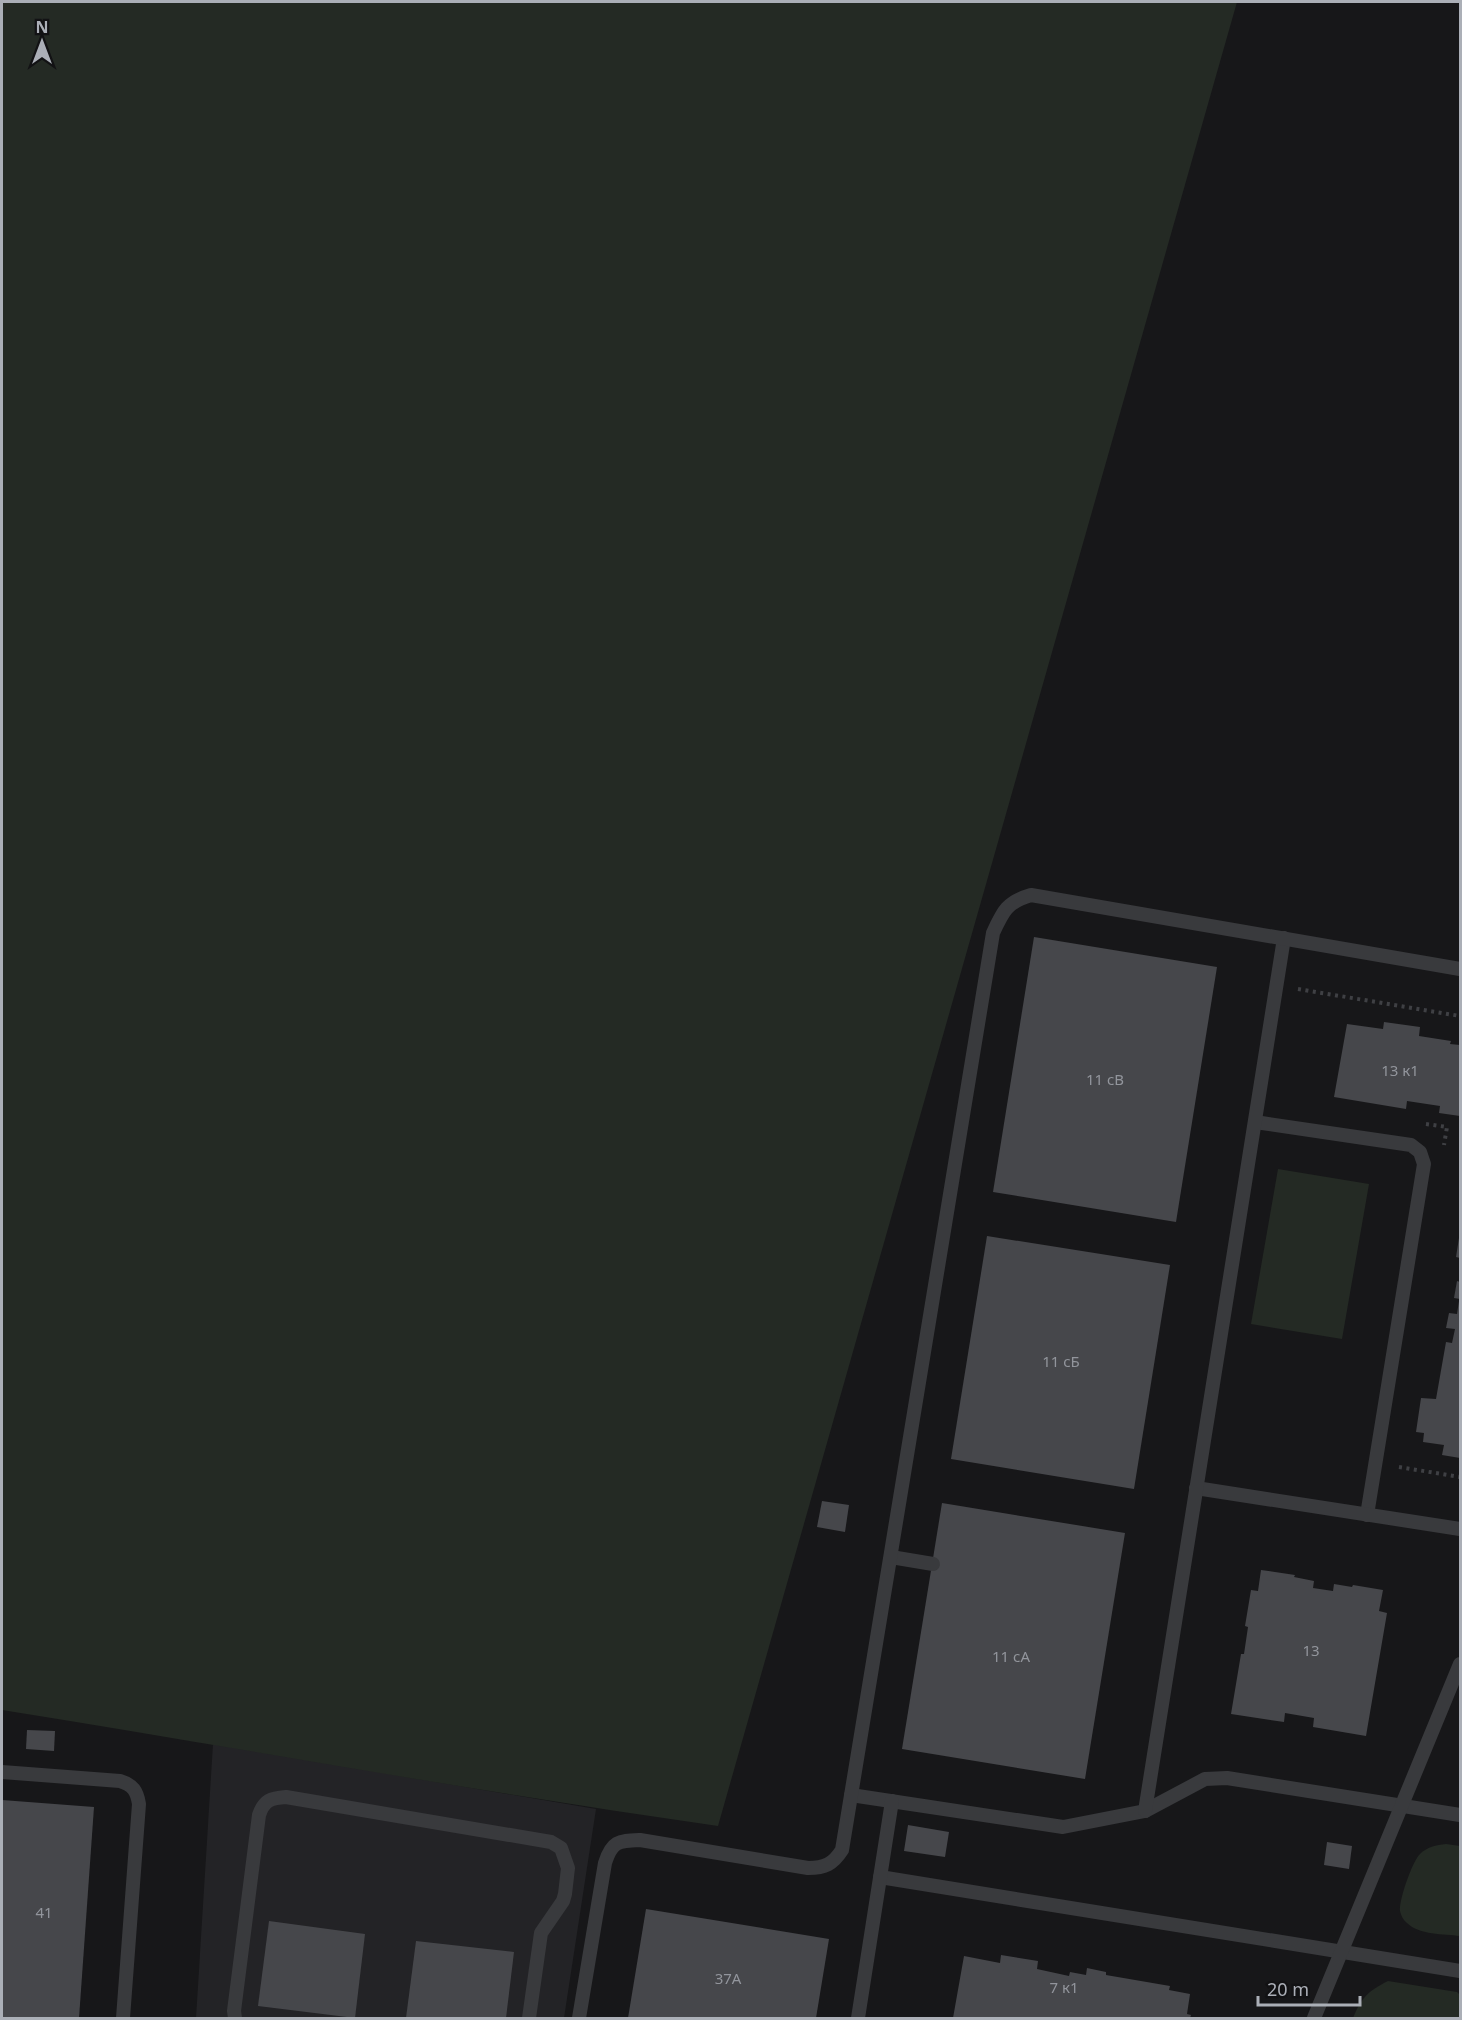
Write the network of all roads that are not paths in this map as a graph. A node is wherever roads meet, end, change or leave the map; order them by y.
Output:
1 (1284, 938) junction
2 (1461, 969) edge
3 (1255, 1122) junction
4 (1197, 1488) junction
5 (1367, 1515) junction
6 (1461, 1529) edge
7 (891, 1557) junction
8 (933, 1564) dead end
9 (1461, 1664) edge
10 (2, 1772) edge
11 (851, 1795) junction
12 (892, 1802) junction
13 (1402, 1807) junction
14 (1145, 1811) junction
15 (1461, 1815) edge
16 (880, 1877) junction
17 (1342, 1952) junction
18 (1461, 1971) edge
19 (123, 2019) edge
20 (235, 2019) edge
21 (529, 2019) edge
22 (579, 2019) edge
23 (858, 2019) edge
24 (1314, 2019) edge

1 - 2 lane
1 - 3 lane
1 - 7 lane
3 - 4 lane
3 - 5 lane
4 - 5 lane
4 - 14 lane
5 - 6 lane
7 - 8 lane
7 - 11 lane
9 - 13 lane
10 - 19 lane
11 - 12 lane
11 - 22 lane
12 - 14 lane
12 - 16 lane
13 - 14 lane
13 - 15 lane
13 - 17 lane
16 - 17 lane
16 - 23 lane
17 - 18 lane
17 - 24 lane
20 - 21 lane

